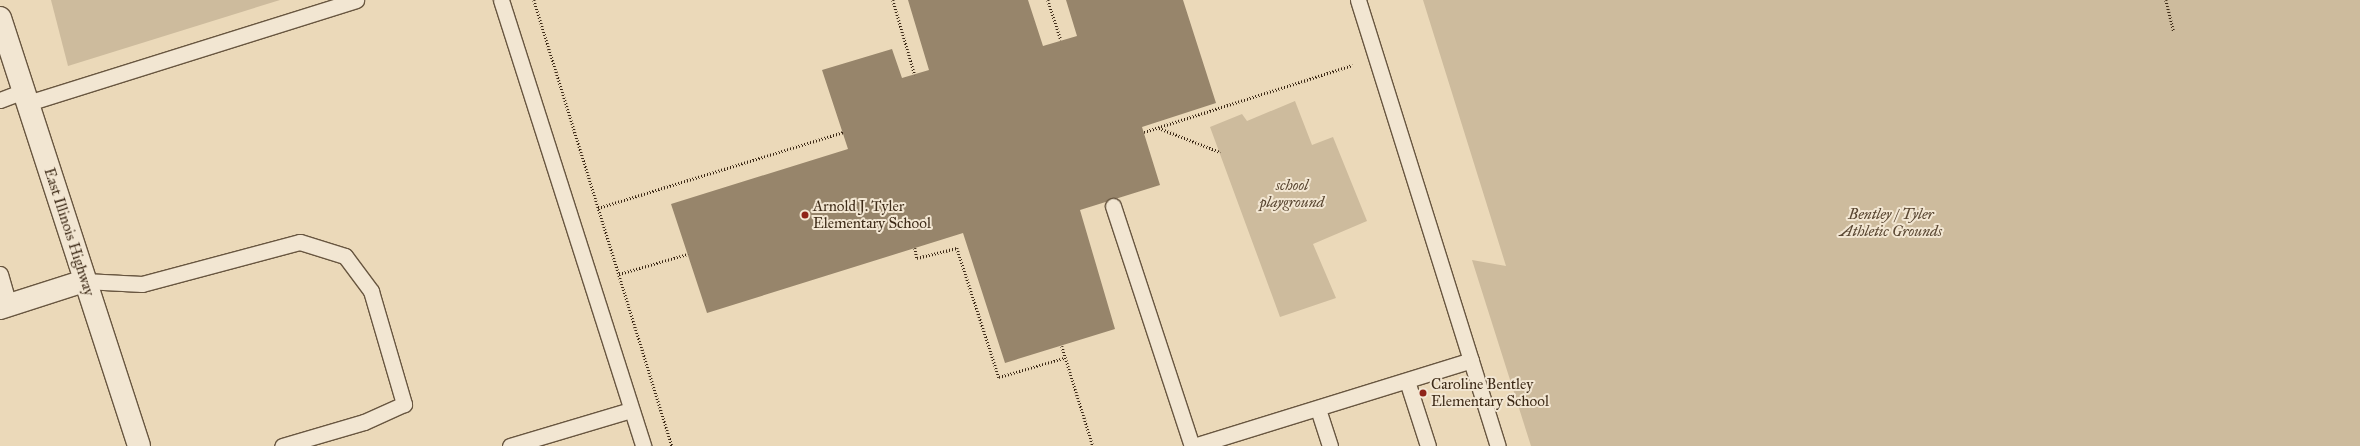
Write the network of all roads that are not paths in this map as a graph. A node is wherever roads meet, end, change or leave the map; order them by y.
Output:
1 (356, 0) edge
2 (501, 0) edge
3 (1358, 0) edge
4 (0, 18) edge
5 (26, 97) junction
6 (0, 100) edge
7 (1113, 206) dead end
8 (0, 274) edge
9 (84, 281) junction
10 (5, 306) edge
11 (1471, 360) junction
12 (1407, 381) junction
13 (1318, 409) junction
14 (631, 410) junction
15 (553, 440) edge
16 (139, 446) edge
17 (282, 446) edge
18 (510, 446) edge
19 (643, 446) edge
20 (1193, 446) edge
21 (1330, 446) edge
22 (1428, 446) edge
23 (1498, 446) edge

1 - 5 lane
2 - 14 lane
3 - 11 lane
4 - 5 street, East Illinois Highway
5 - 6 lane
5 - 9 street, East Illinois Highway
7 - 20 lane
8 - 10 lane
9 - 10 street
9 - 16 street, East Illinois Highway
9 - 17 lane
11 - 12 lane
11 - 23 lane
12 - 13 lane
12 - 22 lane
13 - 20 lane
13 - 21 lane
14 - 15 lane
14 - 19 lane
15 - 18 lane

